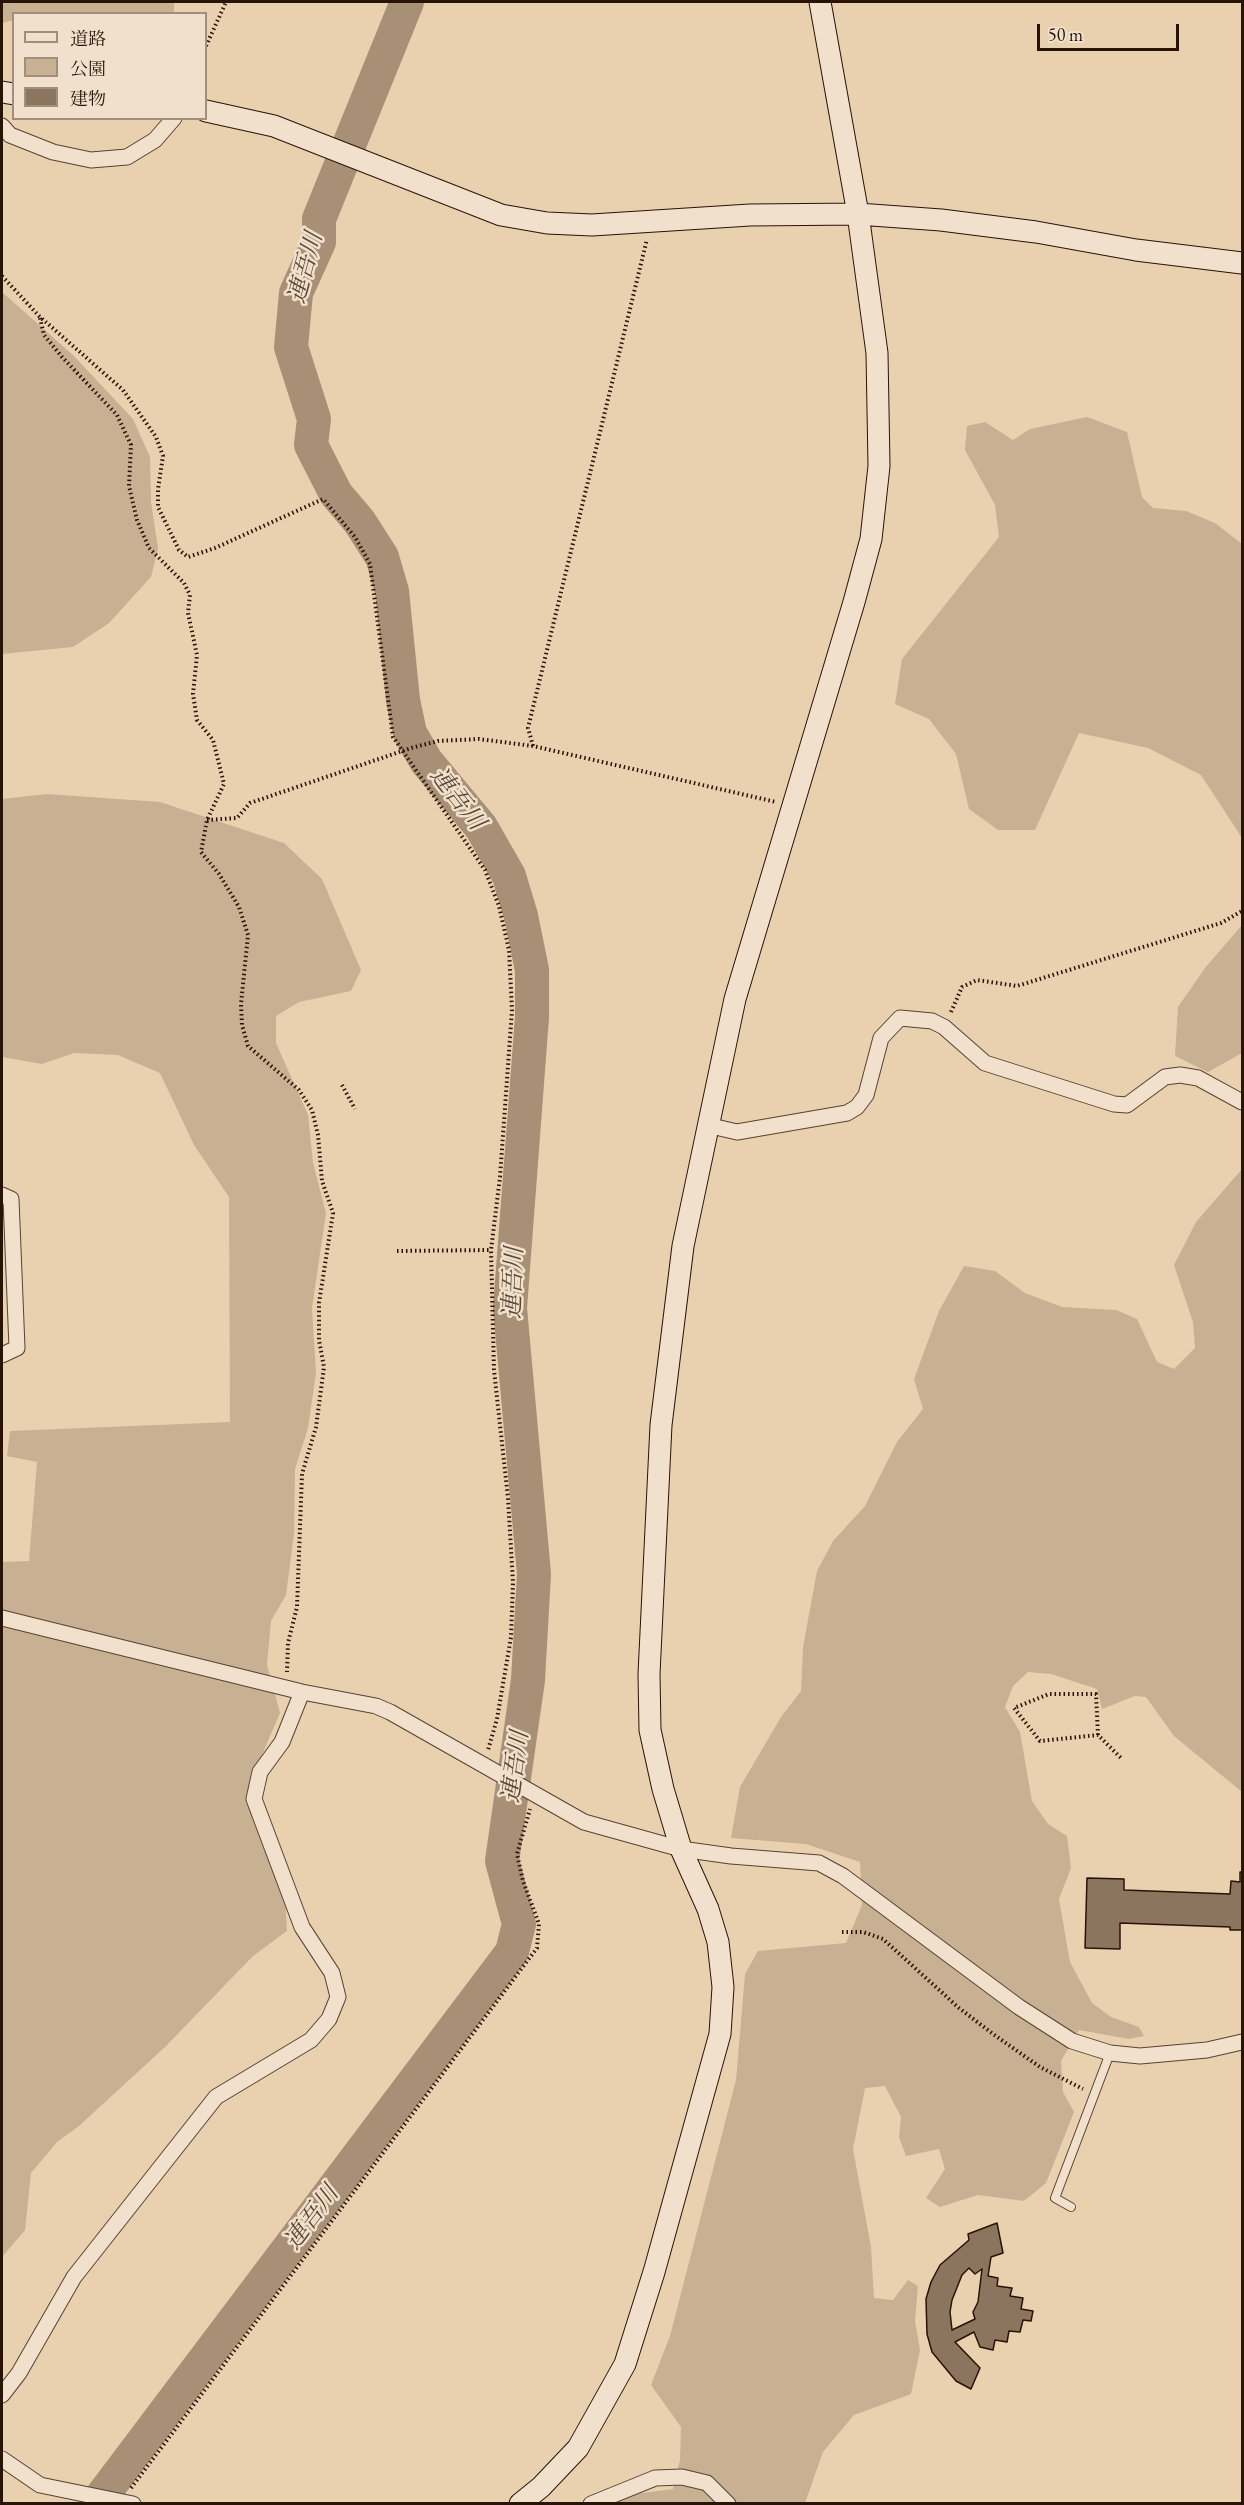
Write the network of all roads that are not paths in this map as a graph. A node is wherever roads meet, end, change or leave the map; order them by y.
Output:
1 (820, 2) edge
2 (207, 111) edge
3 (172, 120) edge
4 (2, 126) edge
5 (858, 214) junction
6 (1242, 263) edge
7 (1242, 1102) edge
8 (707, 1125) junction
9 (2, 1195) edge
10 (2, 1355) edge
11 (2, 1618) edge
12 (302, 1692) junction
13 (681, 1849) junction
14 (1242, 2042) edge
15 (1110, 2054) junction
16 (1071, 2207) dead end
17 (2, 2395) edge
18 (2, 2459) edge
19 (122, 2502) edge
20 (520, 2504) edge
21 (591, 2504) edge
22 (728, 2504) edge

1 - 5 street
2 - 5 street
3 - 4 street
5 - 6 street
5 - 8 street
7 - 8 street
8 - 13 street
9 - 10 street
11 - 12 street
12 - 13 street
12 - 17 street
13 - 15 street
13 - 20 street
14 - 15 street
15 - 16 lane
18 - 19 street
21 - 22 street

